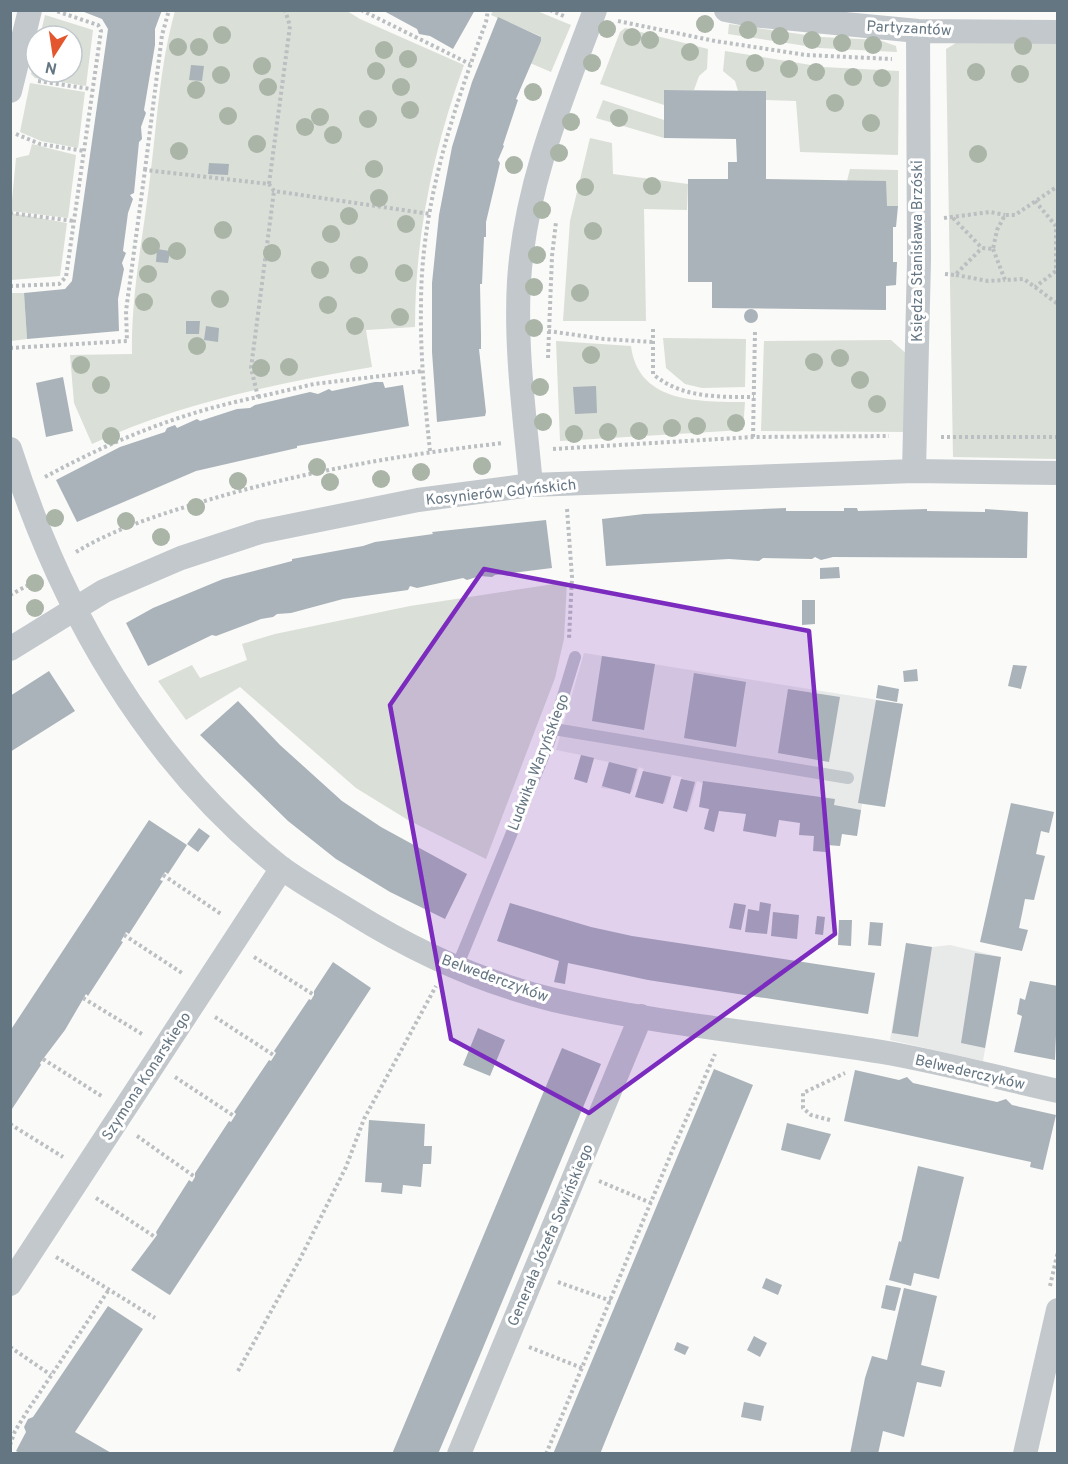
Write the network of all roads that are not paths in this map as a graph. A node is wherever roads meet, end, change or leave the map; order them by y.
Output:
1 (30, 10) edge
2 (726, 10) edge
3 (592, 18) edge
4 (918, 31) junction
5 (1058, 32) edge
6 (15, 84) edge
7 (10, 448) edge
8 (914, 471) junction
9 (1058, 473) edge
10 (551, 485) junction
11 (75, 609) junction
12 (10, 650) edge
13 (575, 657) road end
14 (554, 729) junction
15 (848, 778) dead end
16 (282, 868) junction
17 (457, 967) junction
18 (641, 1016) junction
19 (1058, 1091) edge
20 (10, 1284) edge
21 (1058, 1310) edge
22 (459, 1454) edge
23 (1025, 1454) edge

1 - 6 street
2 - 4 street, Partyzantów
3 - 10 street
4 - 5 street, Partyzantów
4 - 8 street, Księdza Stanisława Brzóski
7 - 11 street, Belwederczyków
8 - 9 street, Kosynierów Gdyńskich
8 - 10 street, Kosynierów Gdyńskich
10 - 11 street, Kosynierów Gdyńskich
11 - 12 street, Kosynierów Gdyńskich
11 - 16 street, Belwederczyków
13 - 14 lane, Ludwika Waryńskiego
14 - 15 lane
14 - 17 lane, Ludwika Waryńskiego
16 - 17 street, Belwederczyków
16 - 20 street, Szymona Konarskiego
17 - 18 street, Belwederczyków
18 - 19 street, Belwederczyków
18 - 22 street, Generała Józefa Sowińskiego
21 - 23 street

